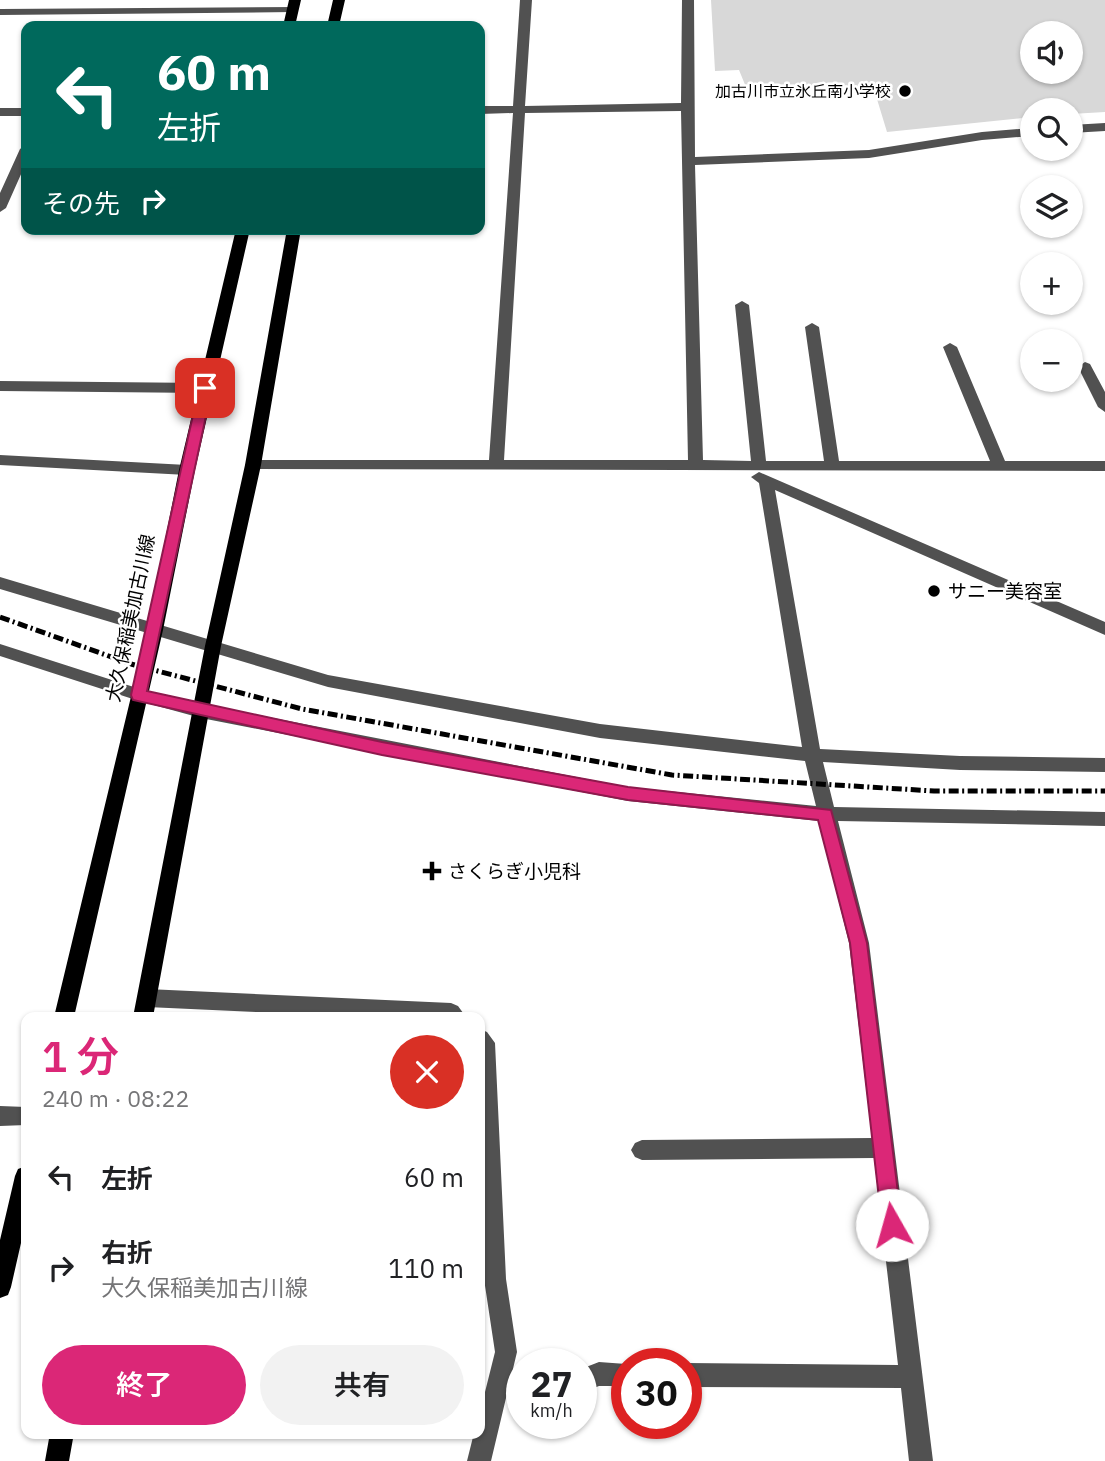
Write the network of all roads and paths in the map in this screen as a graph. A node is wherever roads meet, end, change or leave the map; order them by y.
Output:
1 (339, 0) edge
2 (526, 0) edge
3 (688, 0) edge
4 (294, 4) edge
5 (123, 5) edge
6 (0, 12) edge
7 (335, 21) edge
8 (687, 107) junction
9 (521, 109) junction
10 (485, 110) edge
11 (0, 112) edge
12 (21, 112) edge
13 (1105, 127) edge
14 (1083, 128) edge
15 (1020, 133) edge
16 (21, 160) edge
17 (689, 161) junction
18 (0, 208) edge
19 (242, 235) edge
20 (293, 235) edge
21 (743, 305) dead end
22 (812, 327) dead end
23 (950, 347) dead end
24 (1085, 367) dead end
25 (0, 386) edge
26 (205, 388) junction
27 (1105, 407) edge
28 (0, 460) edge
29 (999, 464) junction
30 (253, 465) junction
31 (696, 465) junction
32 (496, 466) junction
33 (832, 466) junction
34 (1105, 466) edge
35 (187, 470) junction
36 (762, 473) junction
37 (0, 583) edge
38 (1105, 629) edge
39 (155, 630) junction
40 (214, 646) junction
41 (0, 650) edge
42 (139, 695) junction
43 (201, 711) junction
44 (812, 755) junction
45 (1105, 765) edge
46 (825, 814) junction
47 (1105, 819) edge
48 (145, 1007) edge
49 (65, 1012) edge
50 (451, 1012) edge
51 (485, 1044) edge
52 (0, 1115) edge
53 (21, 1116) edge
54 (882, 1148) junction
55 (642, 1150) dead end
56 (21, 1198) edge
57 (0, 1287) edge
58 (702, 1375) edge
59 (911, 1377) junction
60 (485, 1437) edge
61 (61, 1439) edge
62 (484, 1439) edge
63 (57, 1461) edge
64 (479, 1461) edge
65 (921, 1461) edge

1 - 7 main road
2 - 9 street
3 - 8 street
4 - 5 street
5 - 6 street
8 - 9 street
8 - 17 street
9 - 10 street
9 - 32 street
11 - 12 street
13 - 14 street
15 - 17 street
16 - 18 street
17 - 31 street
19 - 26 main road, 大久保稲美加古川線
20 - 30 main road
21 - 36 street
22 - 33 street
23 - 29 street
24 - 27 street
25 - 26 street
26 - 35 main road, 大久保稲美加古川線
28 - 35 street
29 - 33 street
29 - 34 street
30 - 32 street
30 - 40 main road
31 - 32 street
31 - 36 street
33 - 36 street
35 - 39 main road, 大久保稲美加古川線
36 - 38 street
36 - 44 street
37 - 39 street
39 - 40 street
39 - 42 main road, 大久保稲美加古川線
40 - 43 main road
40 - 44 street
41 - 42 street
42 - 43 street
42 - 49 main road, 大久保稲美加古川線
43 - 46 street
43 - 48 main road
44 - 45 street
44 - 46 street
46 - 47 street
46 - 54 street
48 - 50 street
51 - 60 street
52 - 53 street
54 - 55 street
54 - 59 street
56 - 57 main road
58 - 59 street
59 - 65 street
61 - 63 main road
62 - 64 street

